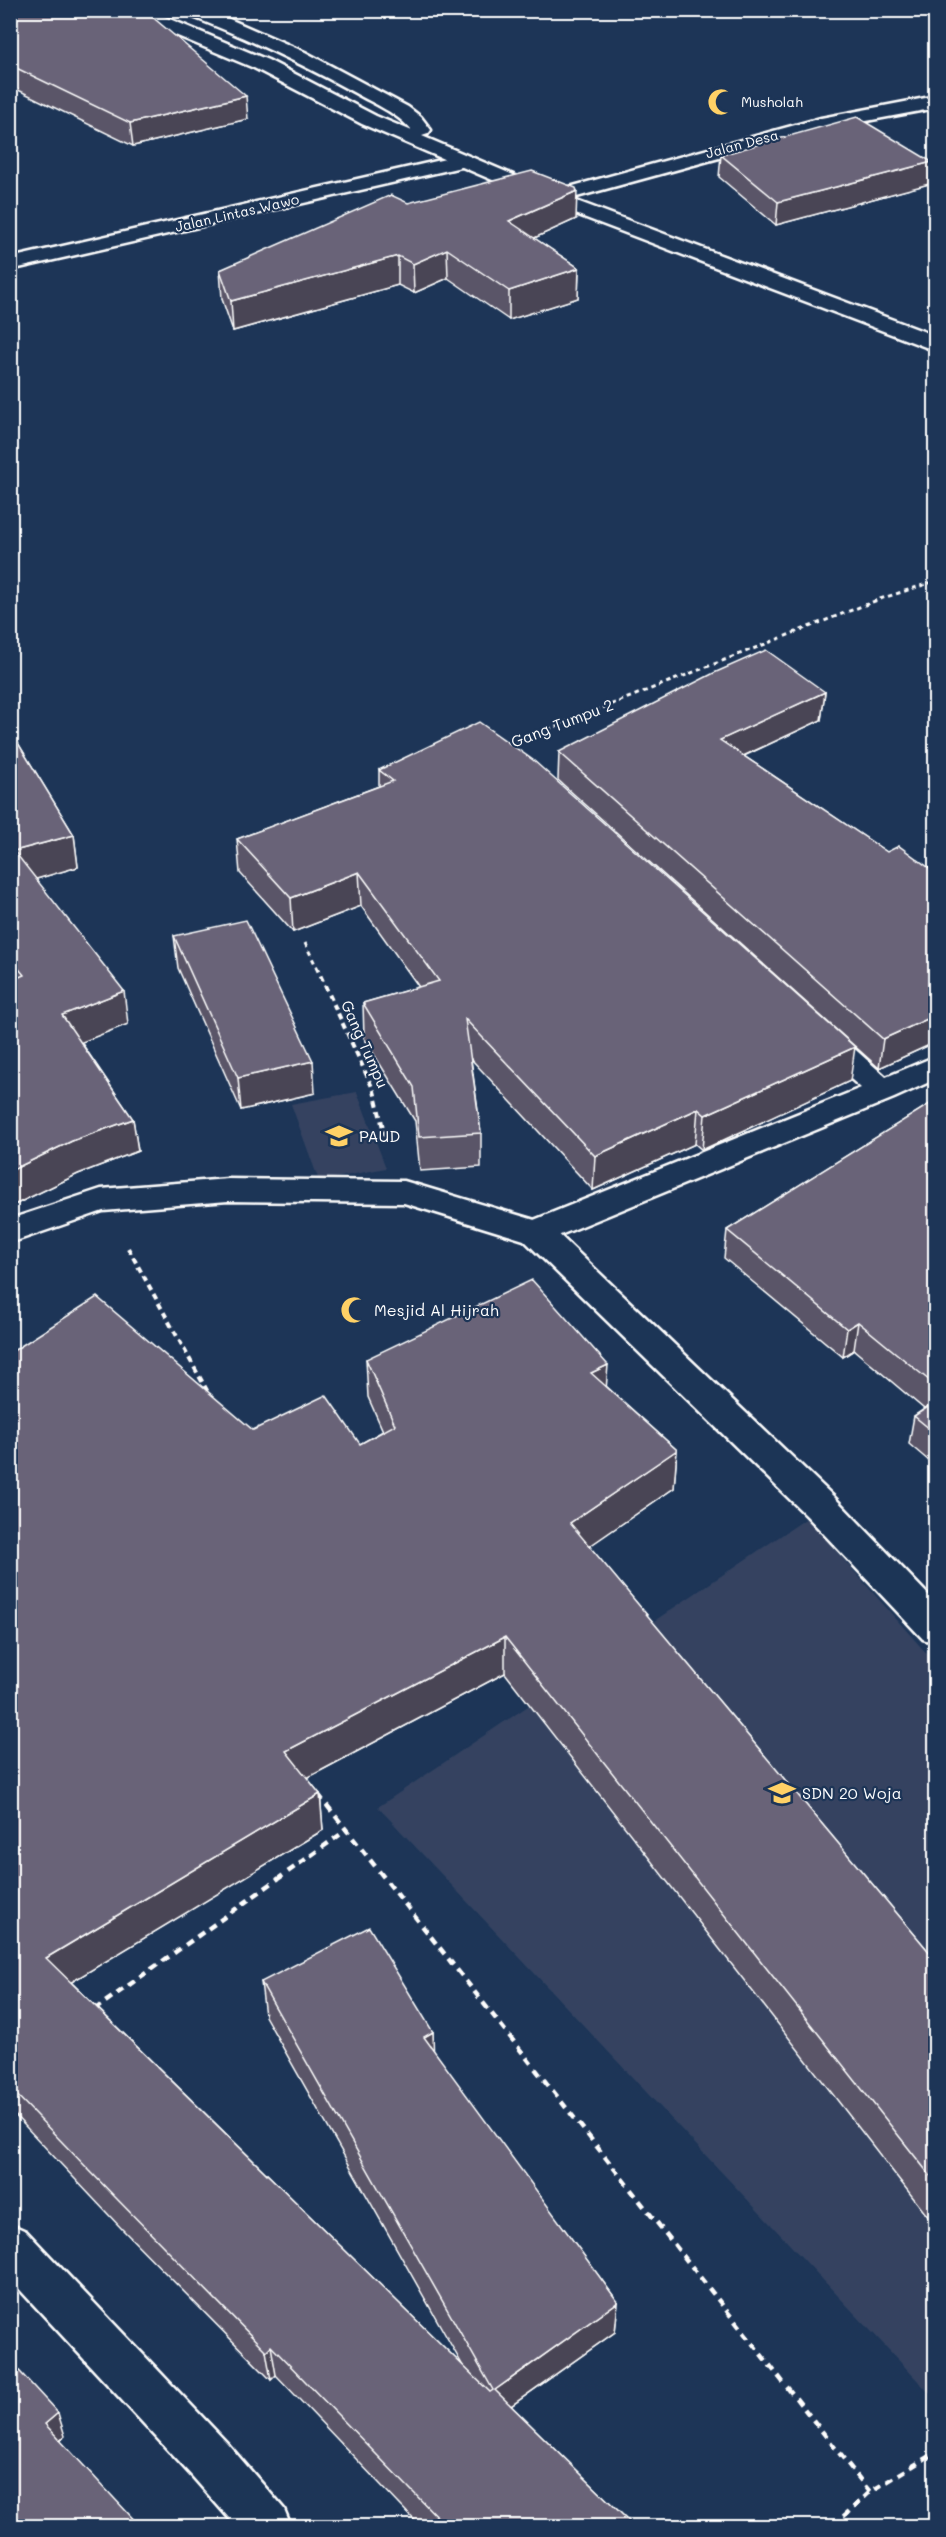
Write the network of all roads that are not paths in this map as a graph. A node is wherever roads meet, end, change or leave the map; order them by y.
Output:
1 (132, 10) edge
2 (191, 10) edge
3 (936, 102) edge
4 (426, 143) junction
5 (463, 161) junction
6 (551, 198) junction
7 (10, 264) edge
8 (936, 344) edge
9 (803, 1019) edge
10 (936, 1066) edge
11 (883, 1092) junction
12 (10, 1231) edge
13 (536, 1232) junction
14 (936, 1629) edge
15 (10, 2246) edge
16 (267, 2526) edge

1 - 4 main road
2 - 4 main road
3 - 6 main road, Jalan Desa
4 - 5 main road
5 - 6 main road
5 - 7 main road, Jalan Lintas Wawo
6 - 8 main road
9 - 11 main road
10 - 11 main road
11 - 13 main road
12 - 13 main road
13 - 14 main road
15 - 16 main road

